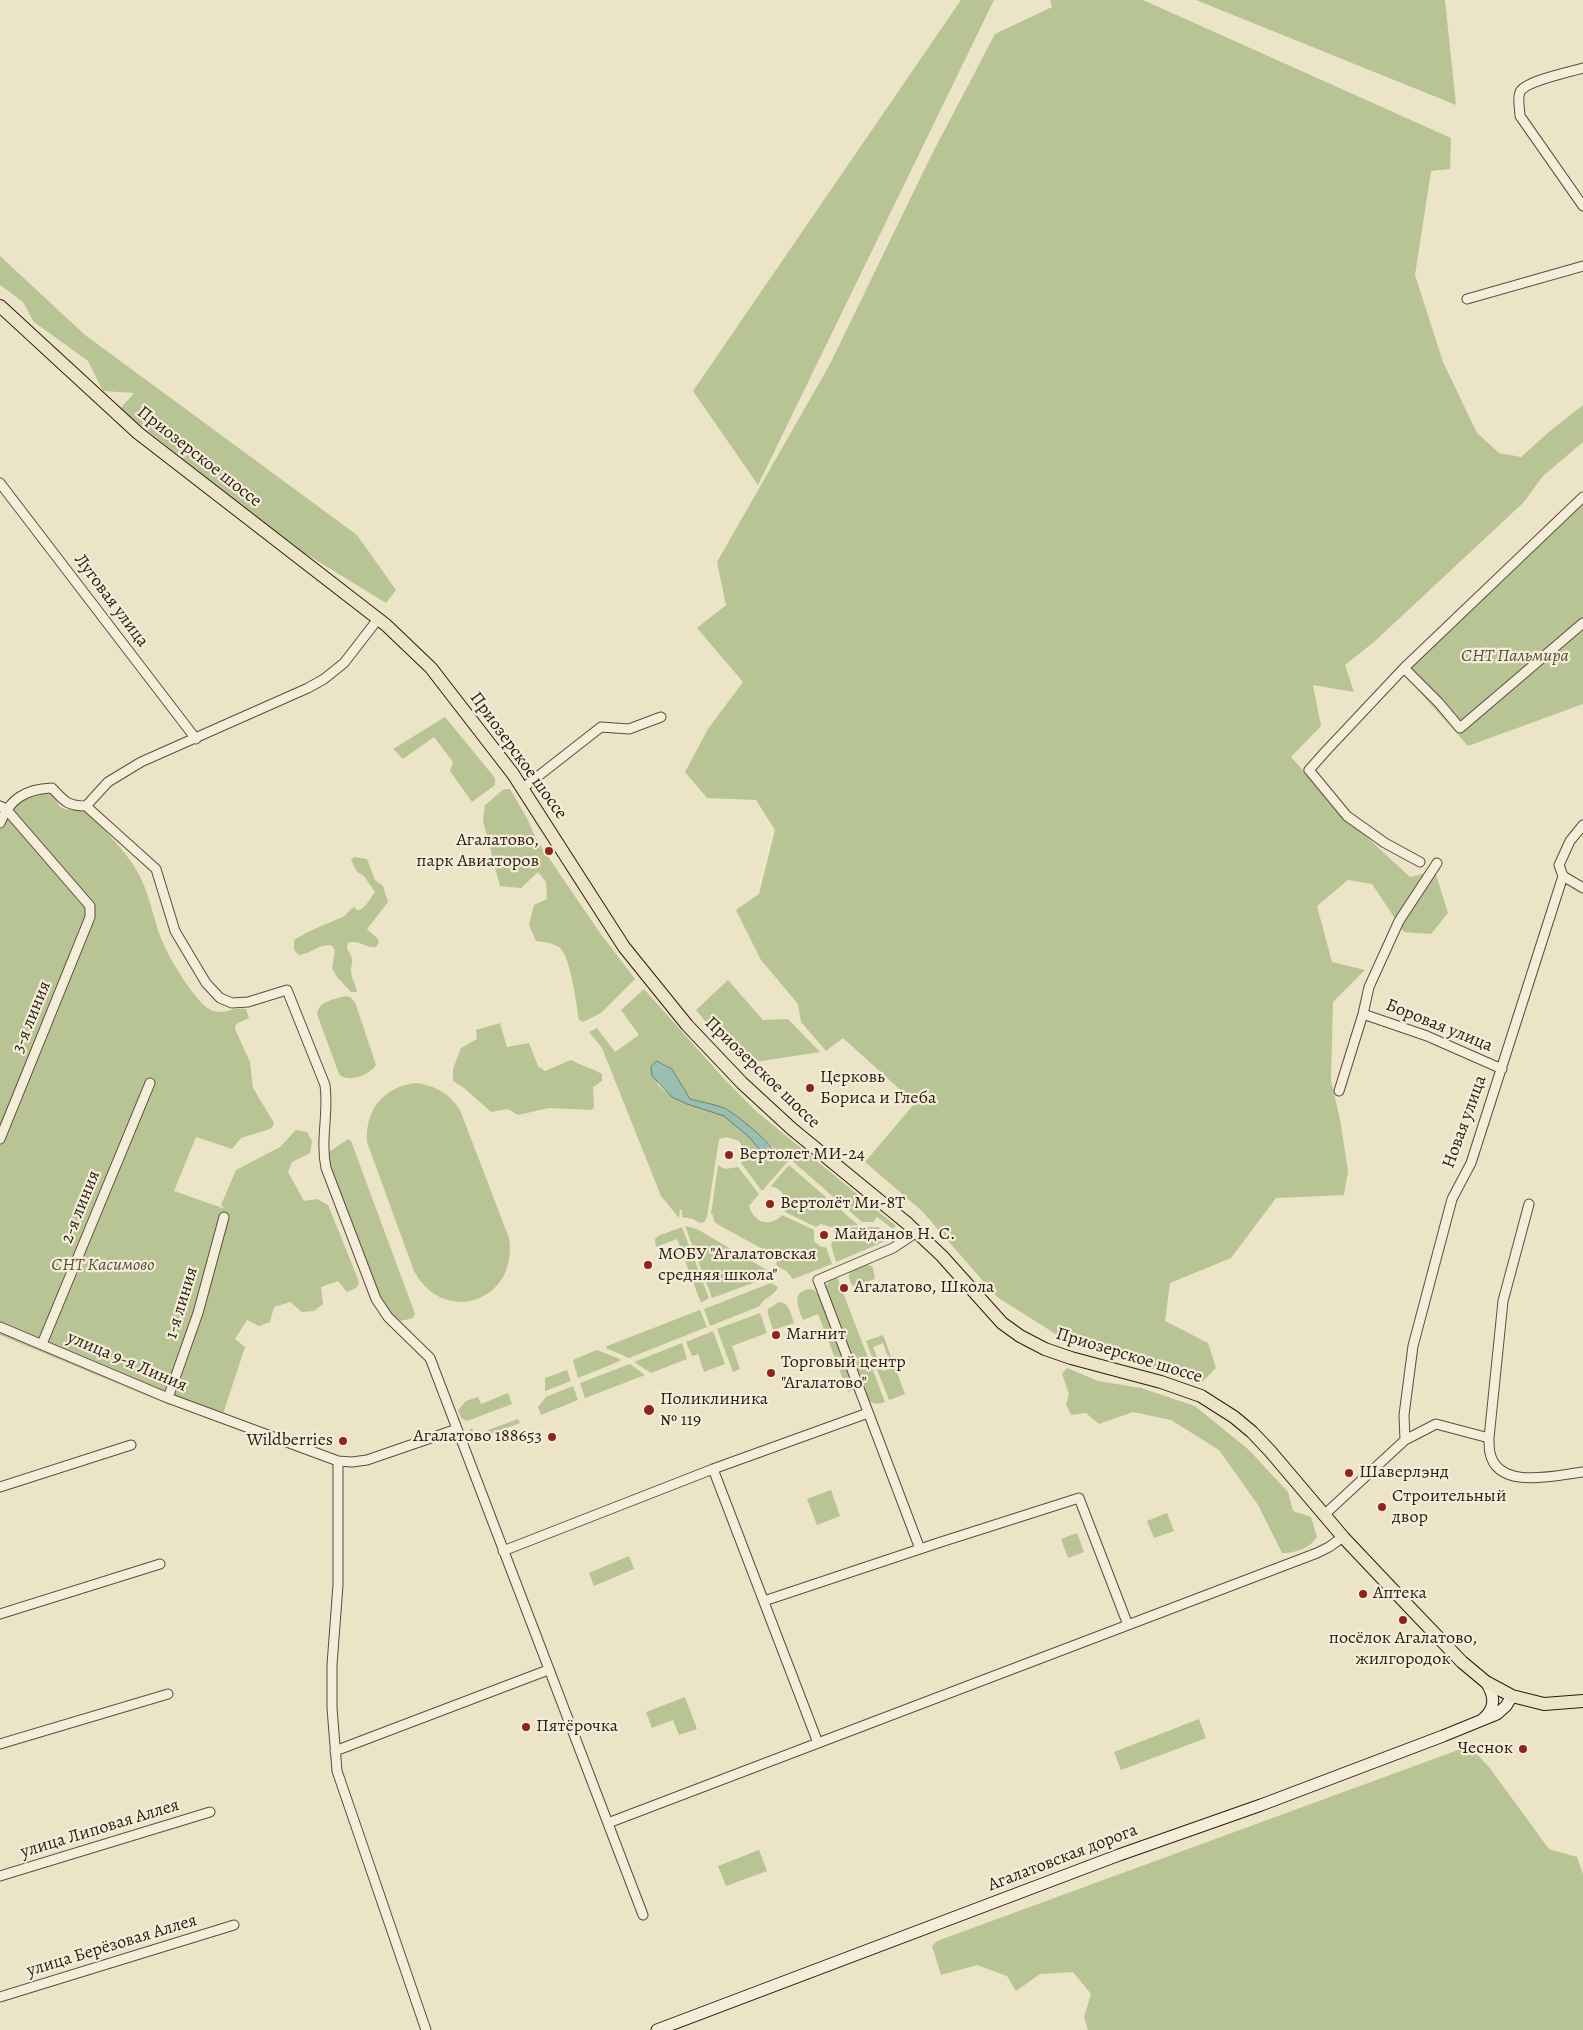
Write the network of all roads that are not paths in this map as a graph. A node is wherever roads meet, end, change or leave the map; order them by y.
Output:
1 (1583, 68) edge
2 (1583, 206) edge
3 (1583, 266) edge
4 (1467, 299) dead end
5 (0, 306) edge
6 (0, 483) edge
7 (1583, 497) edge
8 (1583, 623) edge
9 (387, 626) junction
10 (1404, 668) junction
11 (661, 718) dead end
12 (196, 739) junction
13 (523, 788) junction
14 (86, 806) junction
15 (3, 807) edge
16 (0, 823) edge
17 (1583, 825) edge
18 (1420, 862) dead end
19 (1437, 863) dead end
20 (1563, 876) junction
21 (1583, 888) edge
22 (1363, 1014) junction
23 (1502, 1069) junction
24 (150, 1083) dead end
25 (1339, 1091) dead end
26 (0, 1139) edge
27 (1529, 1204) dead end
28 (224, 1217) dead end
29 (917, 1232) junction
30 (0, 1327) edge
31 (42, 1344) junction
32 (168, 1398) junction
33 (868, 1413) junction
34 (457, 1429) junction
35 (1489, 1438) junction
36 (1405, 1440) junction
37 (131, 1445) dead end
38 (338, 1461) junction
39 (714, 1469) junction
40 (1583, 1472) edge
41 (0, 1486) edge
42 (1324, 1515) junction
43 (1343, 1536) junction
44 (920, 1549) junction
45 (503, 1551) junction
46 (160, 1564) dead end
47 (764, 1601) junction
48 (0, 1614) edge
49 (1128, 1625) junction
50 (548, 1670) junction
51 (1486, 1682) junction
52 (168, 1694) dead end
53 (1512, 1696) junction
54 (1583, 1701) edge
55 (1482, 1720) junction
56 (818, 1743) junction
57 (0, 1744) edge
58 (335, 1752) junction
59 (210, 1812) dead end
60 (608, 1823) junction
61 (0, 1876) edge
62 (643, 1915) dead end
63 (234, 1926) dead end
64 (0, 1997) edge
65 (426, 2030) edge
66 (657, 2030) edge

1 - 2 street
3 - 4 street
5 - 9 main road, Приозерское шоссе
6 - 12 street, Луговая улица
7 - 10 street
8 - 10 street
9 - 12 street
9 - 13 main road, Приозерское шоссе
10 - 18 street
11 - 13 street
12 - 14 street
13 - 29 main road, Приозерское шоссе
14 - 15 street
14 - 34 street
15 - 16 street
15 - 26 street, 3-я линия
17 - 20 street, Новая улица
19 - 22 street, Боровая улица
20 - 21 street
20 - 23 street, Новая улица
22 - 23 street, Боровая улица
22 - 25 street, Боровая улица
23 - 36 street, Новая улица
24 - 31 street, 2-я линия
27 - 35 street
28 - 32 street, 1-я линия
29 - 33 street
29 - 42 main road, Приозерское шоссе
30 - 31 street, улица 9-я Линия
31 - 32 street, улица 9-я Линия
32 - 38 street, улица 9-я Линия
33 - 39 street
33 - 44 street
34 - 38 street
34 - 45 street
35 - 36 street
35 - 40 street
36 - 42 street
37 - 41 street
38 - 58 street
39 - 45 street
39 - 47 street
42 - 43 main road, Приозерское шоссе
43 - 49 street
43 - 51 main road, Приозерское шоссе
44 - 47 street
44 - 49 street
45 - 50 street
46 - 48 street
47 - 56 street
49 - 56 street
50 - 58 street
50 - 60 street
51 - 53 main road, Приозерское шоссе
51 - 55 main road
52 - 57 street
53 - 54 main road, Приозерское шоссе
53 - 55 main road, Агалатовская дорога
55 - 66 main road, Агалатовская дорога
56 - 60 street
58 - 65 street
59 - 61 street, улица Липовая Аллея
60 - 62 street
63 - 64 street, улица Берёзовая Аллея

